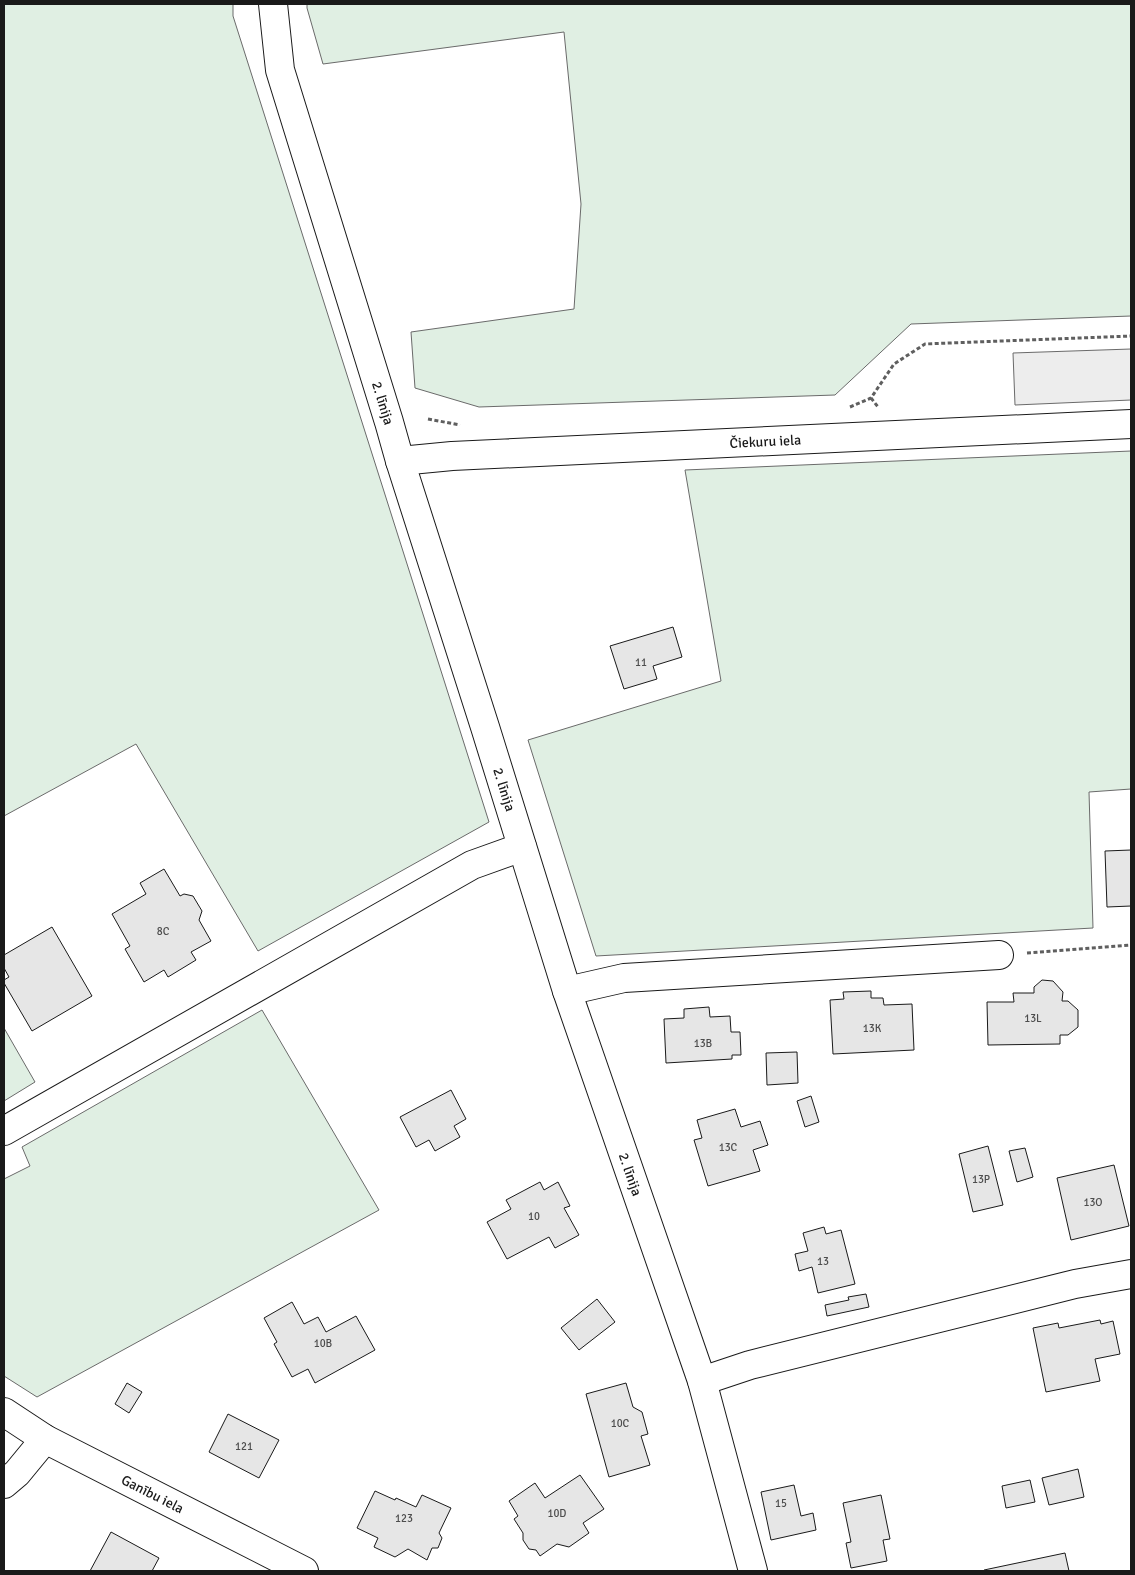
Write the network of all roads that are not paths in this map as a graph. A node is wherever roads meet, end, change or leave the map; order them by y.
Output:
1 (273, 4) edge
2 (1131, 424) edge
3 (400, 461) junction
4 (522, 847) junction
5 (999, 955) road end
6 (567, 991) junction
7 (4, 1131) edge
8 (1131, 1274) edge
9 (702, 1381) junction
10 (4, 1412) edge
11 (45, 1439) junction
12 (4, 1484) edge
13 (304, 1571) edge
14 (753, 1571) edge

1 - 3 street, 2. līnija
2 - 3 street, Čiekuru iela
3 - 4 street, 2. līnija
4 - 6 street, 2. līnija
4 - 7 street
5 - 6 street
6 - 9 street, 2. līnija
8 - 9 street
9 - 14 street, 2. līnija
10 - 11 street, Ganību iela
11 - 12 street
11 - 13 street, Ganību iela

